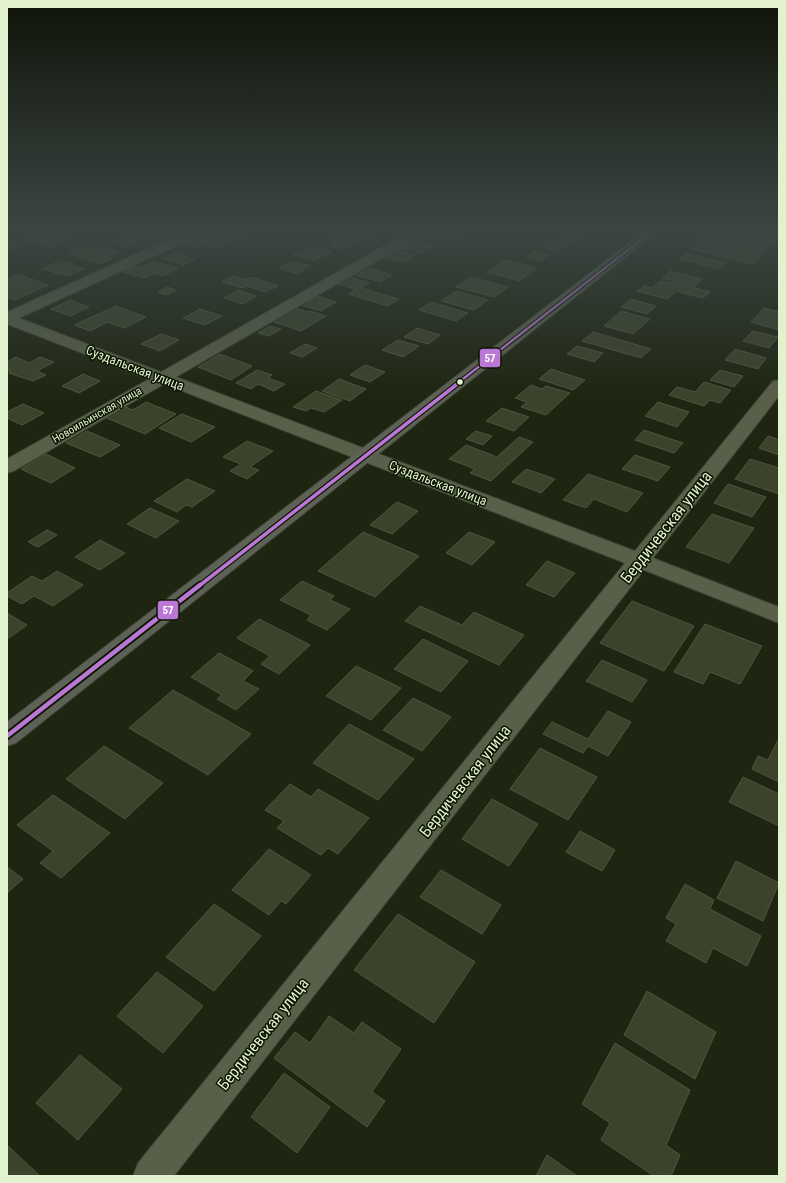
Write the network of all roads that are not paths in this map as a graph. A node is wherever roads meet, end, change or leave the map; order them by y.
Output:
1 (76, 287) edge
2 (320, 287) edge
3 (580, 287) edge
4 (7, 319) edge
5 (161, 378) junction
6 (779, 385) edge
7 (366, 454) junction
8 (7, 467) edge
9 (640, 561) junction
10 (779, 616) edge
11 (7, 736) edge
12 (151, 1176) edge

1 - 4 street
2 - 5 street, Новоильинская улица
3 - 7 main road
4 - 5 street, Суздальская улица
5 - 7 street, Суздальская улица
5 - 8 street, Новоильинская улица
6 - 9 street, Бердичевская улица
7 - 9 street, Суздальская улица
7 - 11 main road
9 - 10 street, Суздальская улица
9 - 12 street, Бердичевская улица

